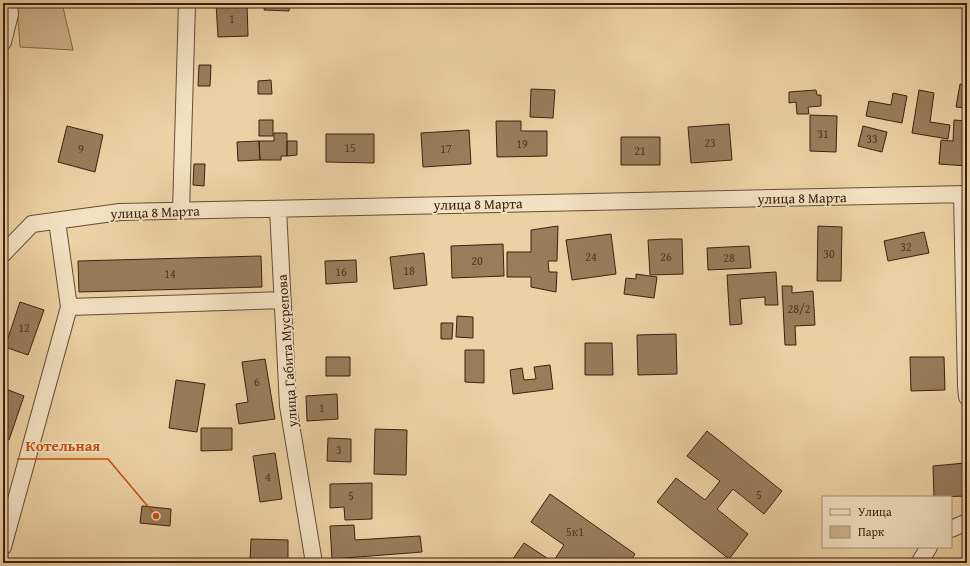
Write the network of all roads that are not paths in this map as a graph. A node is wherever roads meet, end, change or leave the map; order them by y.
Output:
1 (9, 3) edge
2 (187, 3) edge
3 (3, 42) edge
4 (964, 194) edge
5 (278, 209) junction
6 (181, 211) junction
7 (57, 221) junction
8 (3, 254) edge
9 (283, 300) junction
10 (69, 307) junction
11 (967, 397) edge
12 (967, 522) edge
13 (952, 529) edge
14 (3, 547) edge
15 (928, 548) edge
16 (314, 563) edge
17 (919, 563) edge

1 - 3 street
2 - 6 street
4 - 5 street, улица 8 Марта
4 - 11 street
5 - 6 street, улица 8 Марта
5 - 9 street, улица Габита Мусрепова
6 - 7 street, улица 8 Марта
7 - 8 street, улица 8 Марта
7 - 10 street
9 - 10 street
9 - 16 street, улица Габита Мусрепова
10 - 14 street
12 - 13 street
15 - 17 street

